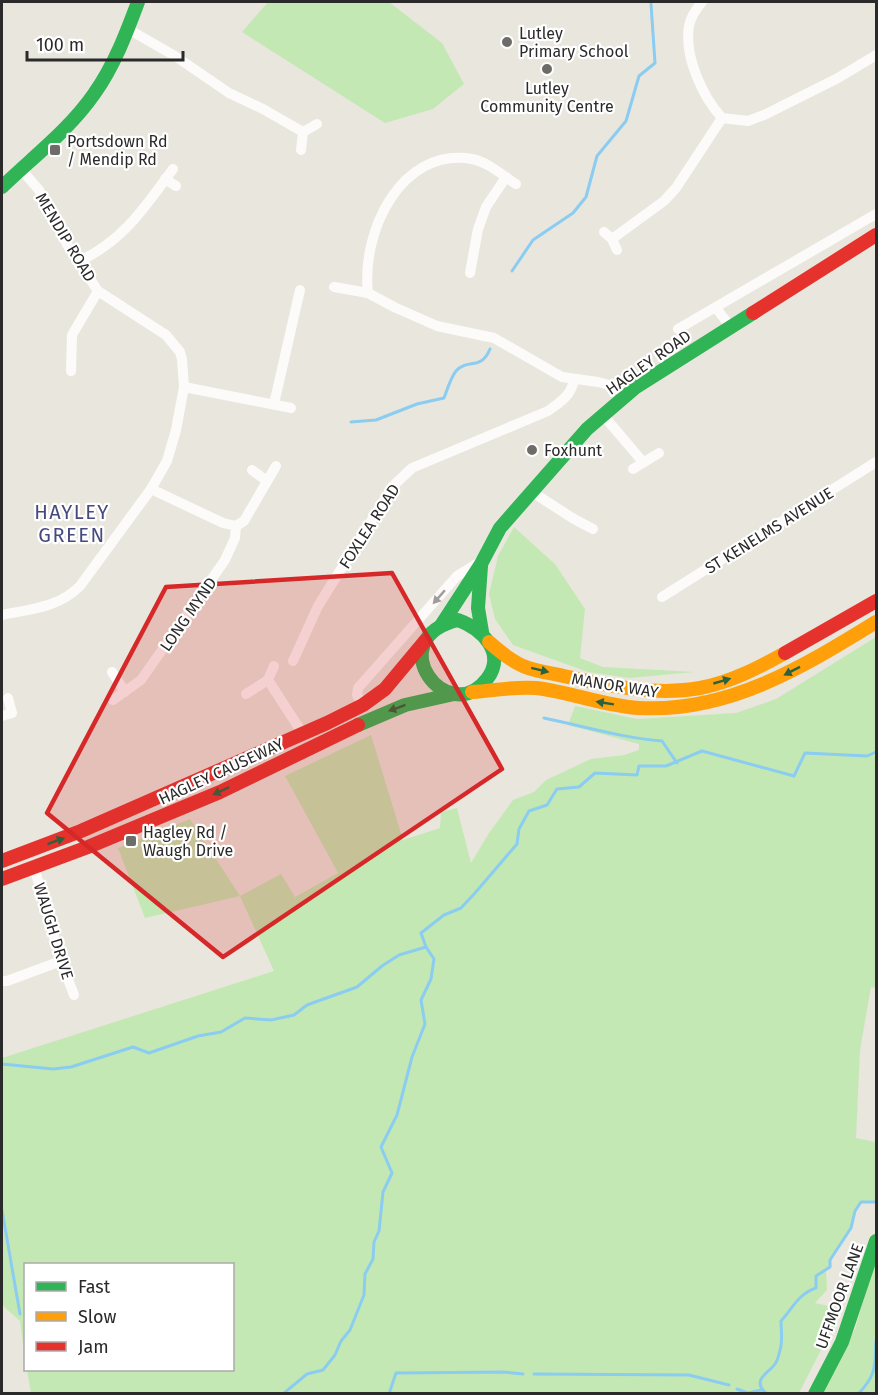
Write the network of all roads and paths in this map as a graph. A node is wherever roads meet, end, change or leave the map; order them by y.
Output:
1 (138, 2) edge
2 (702, 2) edge
3 (128, 29) junction
4 (876, 55) edge
5 (722, 118) junction
6 (318, 124) dead end
7 (303, 132) junction
8 (301, 150) dead end
9 (20, 168) junction
10 (173, 169) dead end
11 (506, 177) junction
12 (165, 179) junction
13 (516, 184) dead end
14 (176, 186) dead end
15 (2, 187) edge
16 (876, 214) edge
17 (876, 235) edge
18 (617, 249) dead end
19 (78, 262) junction
20 (470, 273) dead end
21 (334, 287) dead end
22 (300, 290) dead end
23 (98, 291) junction
24 (368, 293) junction
25 (716, 308) junction
26 (730, 326) junction
27 (678, 330) dead end
28 (71, 371) dead end
29 (574, 380) junction
30 (184, 387) junction
31 (626, 394) junction
32 (274, 404) junction
33 (291, 408) dead end
34 (603, 415) junction
35 (659, 453) dead end
36 (643, 462) junction
37 (876, 462) edge
38 (276, 466) dead end
39 (633, 469) dead end
40 (252, 470) dead end
41 (267, 481) junction
42 (151, 489) junction
43 (532, 492) junction
44 (236, 526) junction
45 (593, 529) dead end
46 (482, 562) junction
47 (662, 597) dead end
48 (876, 601) edge
49 (2, 615) edge
50 (876, 621) edge
51 (442, 624) junction
52 (486, 637) junction
53 (425, 641) junction
54 (293, 661) dead end
55 (274, 666) dead end
56 (112, 672) dead end
57 (268, 680) junction
58 (125, 692) junction
59 (472, 692) junction
60 (246, 694) dead end
61 (454, 694) junction
62 (8, 698) dead end
63 (113, 700) dead end
64 (363, 705) junction
65 (2, 716) edge
66 (303, 734) junction
67 (2, 861) edge
68 (34, 867) junction
69 (2, 879) edge
70 (61, 962) junction
71 (2, 981) edge
72 (74, 995) dead end
73 (876, 1241) edge
74 (815, 1394) edge

1 - 3 main road
2 - 5 street
3 - 7 street
3 - 9 main road
4 - 5 street
5 - 18 street
6 - 7 street
7 - 8 street
9 - 15 main road
9 - 19 street, MENDIP ROAD
10 - 12 street
11 - 13 street
11 - 20 street
11 - 24 street
12 - 14 street
12 - 19 street
16 - 25 street, HAGLEY ROAD
17 - 26 main road, HAGLEY ROAD
19 - 23 street, MENDIP ROAD
21 - 24 street
22 - 32 street
23 - 28 street
23 - 30 street, MENDIP ROAD
24 - 29 street
25 - 26 street
25 - 27 street, HAGLEY ROAD
26 - 31 main road, HAGLEY ROAD
29 - 31 street
29 - 54 street, FOXLEA ROAD
30 - 32 street
30 - 42 street, MENDIP ROAD
31 - 34 main road, HAGLEY ROAD
32 - 33 street
34 - 36 street
34 - 43 main road, HAGLEY ROAD
35 - 36 street
36 - 39 street
37 - 47 street, ST KENELMS AVENUE
38 - 41 street, LONG MYND
40 - 41 street
41 - 44 street, LONG MYND
42 - 44 street
42 - 49 street, MENDIP ROAD
43 - 45 street
43 - 46 main road, HAGLEY ROAD
44 - 58 street, LONG MYND
46 - 51 main road, HAGLEY ROAD
46 - 52 main road, HAGLEY ROAD
46 -> 64 street
52 -> 48 main road, MANOR WAY
50 -> 59 main road, MANOR WAY
51 - 52 main road
51 - 53 main road
52 - 59 main road
53 - 61 main road
53 - 64 main road, HAGLEY CAUSEWAY
55 - 57 street
56 - 58 street
57 - 60 street
57 - 66 street
58 - 63 street, LONG MYND
59 - 61 main road
61 -> 68 main road, HAGLEY CAUSEWAY
62 - 65 street
64 - 66 main road, HAGLEY CAUSEWAY
67 -> 66 main road, HAGLEY CAUSEWAY
68 - 69 main road, HAGLEY CAUSEWAY
68 - 70 street, WAUGH DRIVE
70 - 71 street
70 - 72 street, WAUGH DRIVE
73 - 74 main road, UFFMOOR LANE

